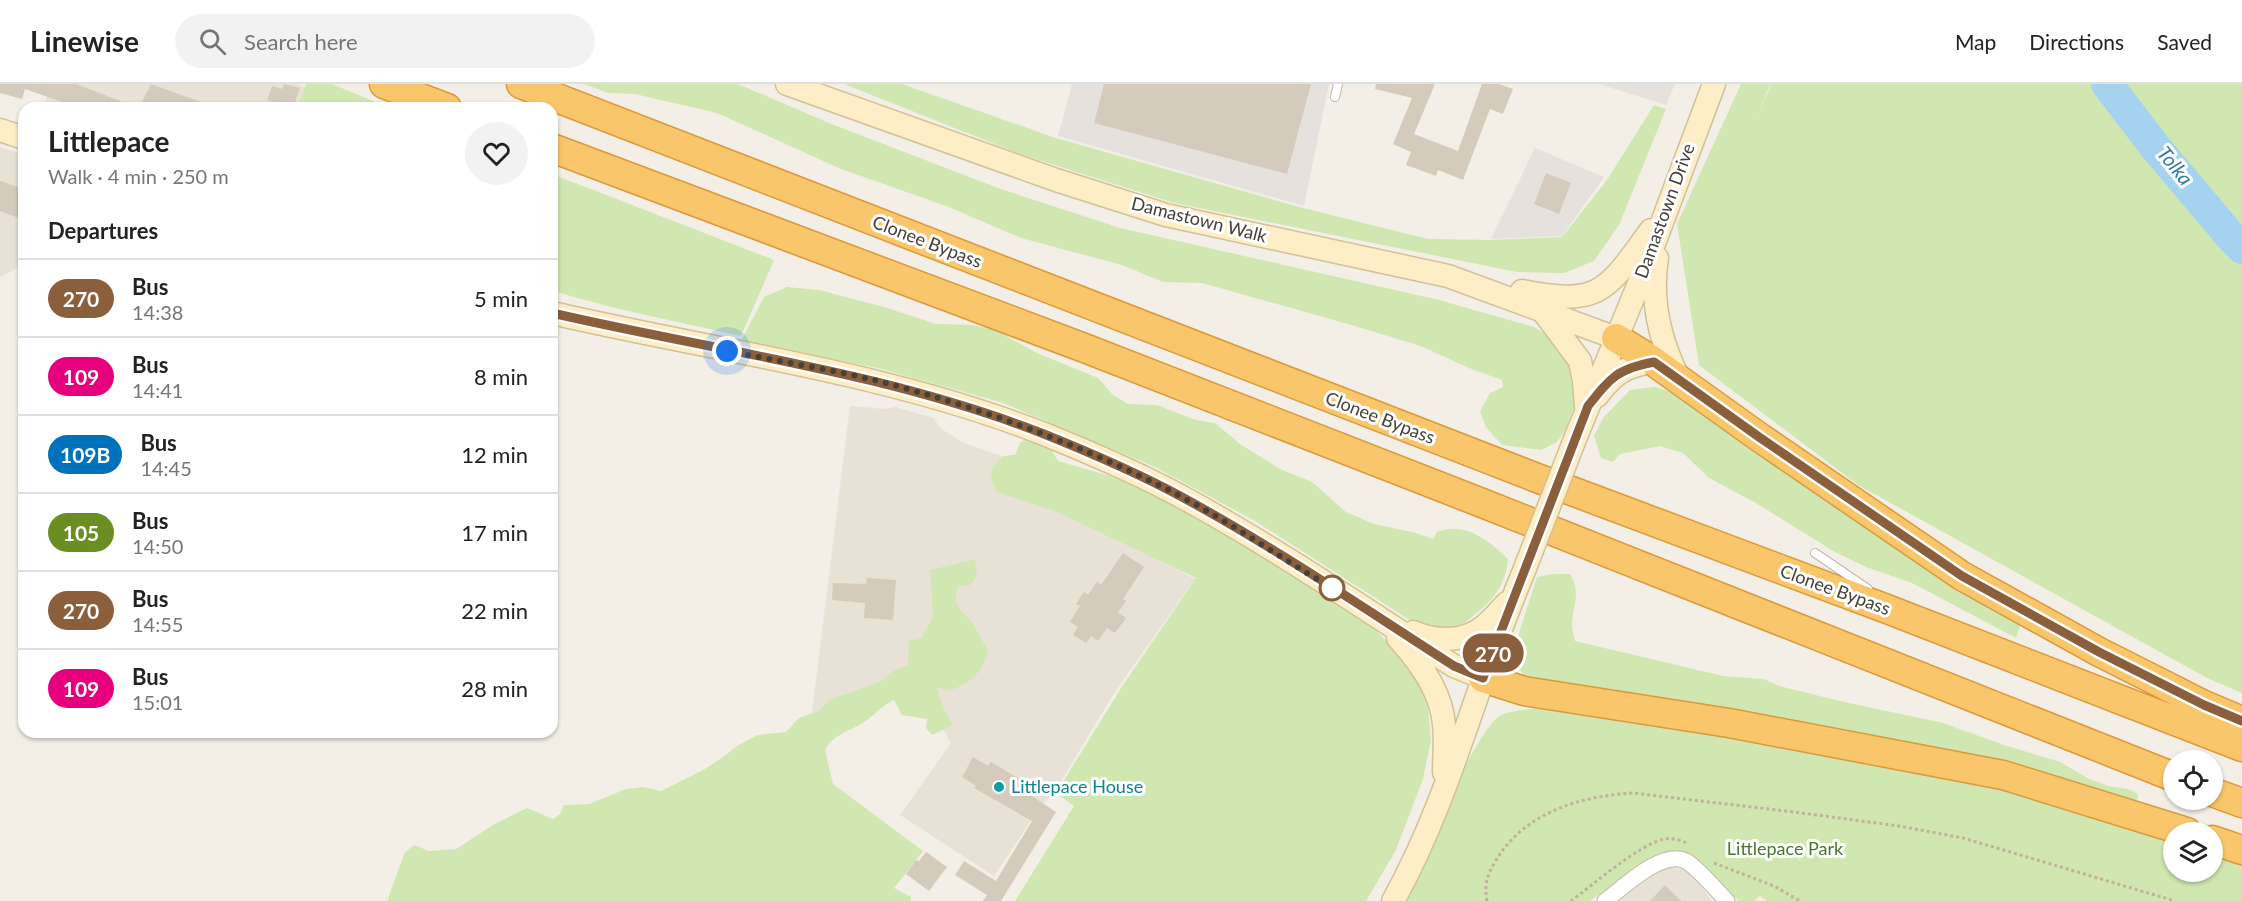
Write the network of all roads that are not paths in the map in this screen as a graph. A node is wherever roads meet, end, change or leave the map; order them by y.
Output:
1 (384, 84) edge
2 (521, 84) edge
3 (787, 84) edge
4 (1338, 84) edge
5 (1714, 84) edge
6 (1335, 97) dead end
7 (431, 102) edge
8 (0, 130) edge
9 (18, 136) edge
10 (558, 150) edge
11 (1666, 209) junction
12 (1448, 276) junction
13 (1541, 309) junction
14 (558, 314) edge
15 (1616, 338) junction
16 (1654, 362) junction
17 (1679, 379) junction
18 (1587, 409) junction
19 (1815, 553) dead end
20 (1518, 586) junction
21 (1887, 609) junction
22 (1381, 619) junction
23 (1483, 678) junction
24 (2242, 721) edge
25 (2242, 747) edge
26 (2163, 773) edge
27 (1443, 795) junction
28 (2223, 796) edge
29 (2242, 803) edge
30 (2163, 825) edge
31 (2223, 844) edge
32 (2242, 850) edge
33 (1393, 901) edge
34 (1605, 901) edge
35 (1727, 901) edge

1 - 7 highway
2 - 21 highway, Clonee Bypass
3 - 12 main road, Damastown Walk
4 - 6 lane
5 - 11 main road, Damastown Drive
8 - 9 main road
10 - 26 highway
11 - 12 main road
11 - 15 main road, Damastown Drive
11 - 17 main road
12 - 13 main road, Damastown Walk
13 - 15 main road, Damastown Walk
13 - 18 main road
14 - 22 main road
15 - 16 highway
15 - 18 main road, Damastown Drive
16 - 17 highway
16 - 18 main road
17 - 24 highway
18 - 20 main road, Damastown Drive, bridge
19 - 21 lane
20 - 22 main road
20 - 23 main road, Damastown Drive
21 - 25 highway, Clonee Bypass
22 - 23 main road
22 - 27 main road
23 - 27 main road, Damastown Drive
23 - 30 highway
27 - 33 main road, Damastown Drive
28 - 29 highway
31 - 32 highway
34 - 35 street

